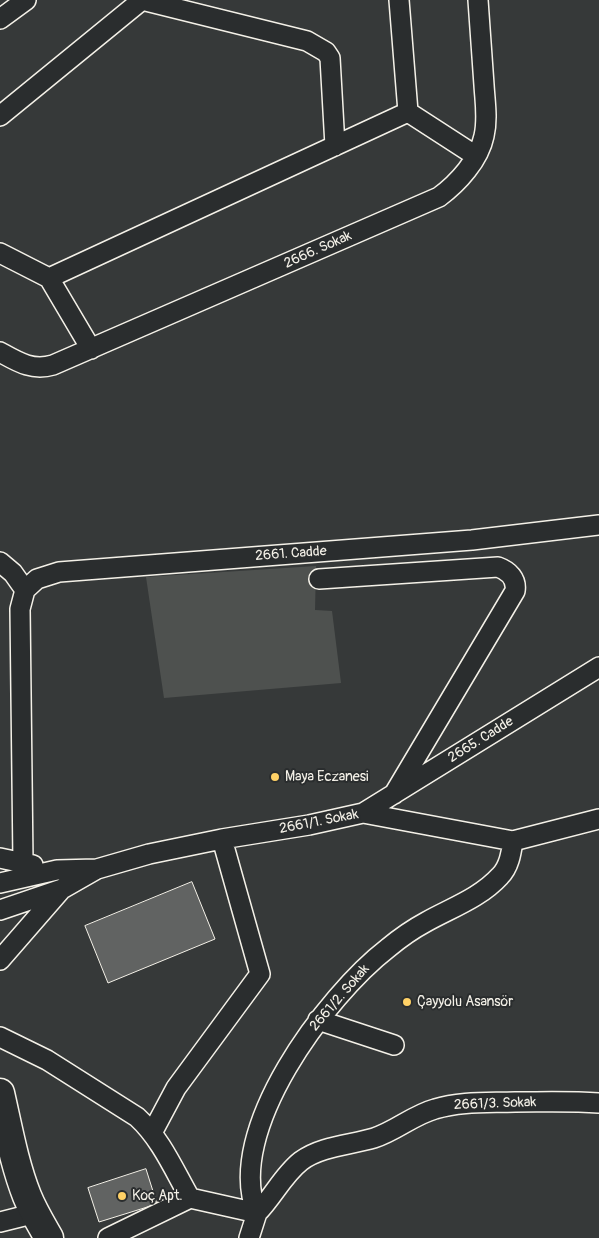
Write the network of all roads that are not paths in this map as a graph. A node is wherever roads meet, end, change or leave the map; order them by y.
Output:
1 (26, 0) edge
2 (142, 0) edge
3 (399, 0) edge
4 (478, 0) edge
5 (0, 19) edge
6 (408, 112) junction
7 (0, 116) edge
8 (335, 146) junction
9 (476, 156) junction
10 (0, 253) edge
11 (49, 278) junction
12 (91, 349) junction
13 (0, 352) edge
14 (599, 525) edge
15 (0, 562) edge
16 (318, 579) dead end
17 (25, 590) junction
18 (599, 667) edge
19 (394, 794) junction
20 (363, 813) junction
21 (599, 819) edge
22 (222, 838) junction
23 (513, 841) junction
24 (0, 858) edge
25 (23, 863) junction
26 (57, 870) junction
27 (97, 870) junction
28 (0, 883) edge
29 (62, 889) junction
30 (0, 910) edge
31 (0, 960) edge
32 (318, 1020) junction
33 (0, 1037) edge
34 (394, 1046) dead end
35 (0, 1094) edge
36 (599, 1104) edge
37 (152, 1133) junction
38 (190, 1198) junction
39 (34, 1211) junction
40 (256, 1213) junction
41 (0, 1222) edge
42 (49, 1238) edge
43 (108, 1238) edge
44 (248, 1238) edge

1 - 5 street
2 - 7 street
2 - 8 street
3 - 6 street
4 - 9 street, 2666. Sokak
6 - 8 street
6 - 9 street
8 - 11 street
9 - 12 street, 2666. Sokak
10 - 11 street
11 - 12 street
12 - 13 street, 2666. Sokak
14 - 17 street, 2661. Cadde
15 - 17 street
16 - 19 street
17 - 25 street
18 - 19 street, 2665. Cadde
19 - 20 street, 2665. Cadde
20 - 22 street, 2661/1. Sokak
20 - 23 street, 2661/1. Sokak
21 - 23 street, 2661/1. Sokak
22 - 27 street, 2661/1. Sokak
22 - 37 street
23 - 32 street, 2661/2. Sokak
24 - 25 street, 2661/1. Sokak
25 - 26 street, 2661/1. Sokak
26 - 27 street, 2661/1. Sokak
26 - 28 street, 2661/1. Sokak
27 - 29 street, 2661/1. Sokak
29 - 30 street, 2661/1. Sokak
29 - 31 street, 2661/1. Sokak
32 - 34 street
32 - 40 street, 2661/2. Sokak
33 - 37 street
35 - 39 street
36 - 40 street, 2661/3. Sokak
37 - 38 street
38 - 40 street
38 - 43 street
39 - 41 street
39 - 42 street
40 - 44 street

